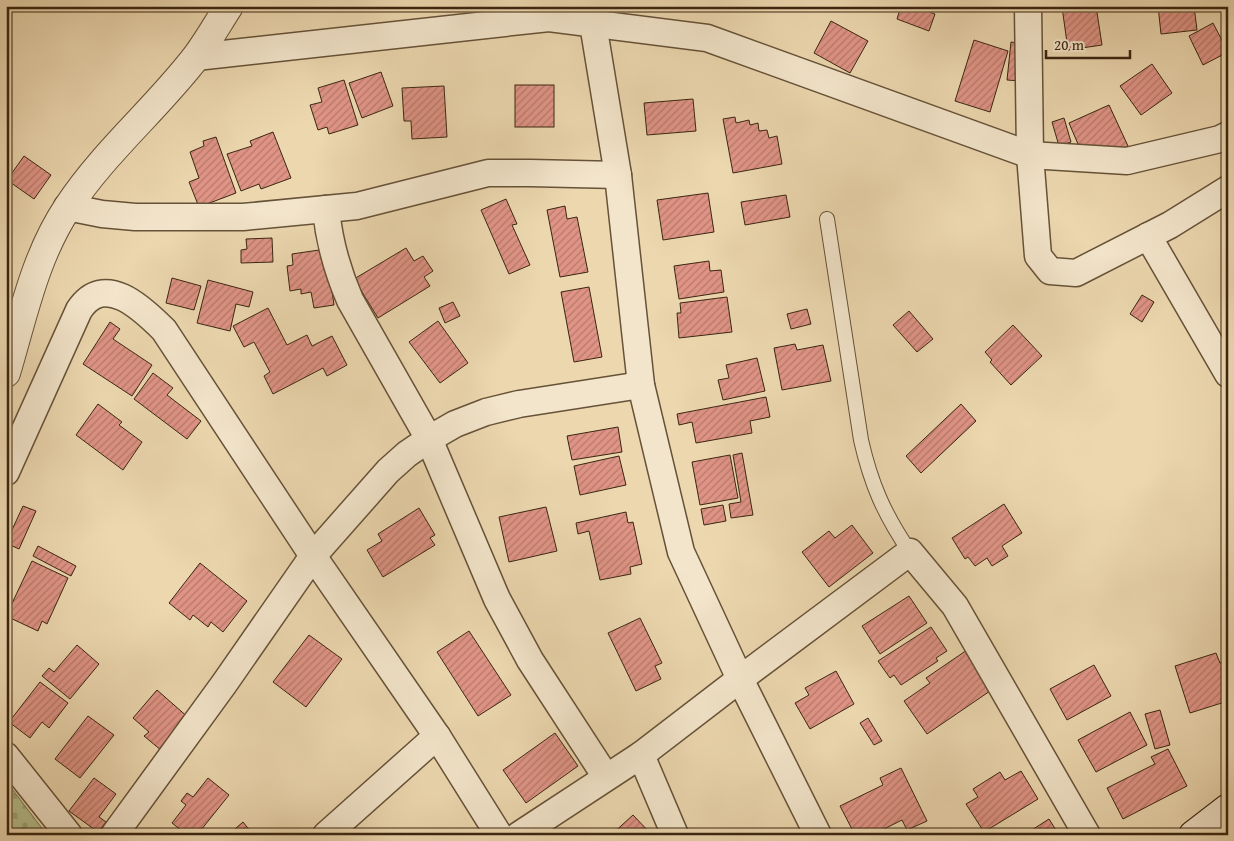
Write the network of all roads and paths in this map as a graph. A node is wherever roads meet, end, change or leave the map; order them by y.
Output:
1 (229, 6) edge
2 (1028, 6) edge
3 (593, 24) junction
4 (196, 57) junction
5 (1228, 135) edge
6 (1030, 155) junction
7 (618, 176) junction
8 (1228, 189) edge
9 (68, 208) junction
10 (326, 209) junction
11 (827, 219) dead end
12 (1148, 236) junction
13 (6, 373) edge
14 (1228, 374) edge
15 (641, 385) junction
16 (429, 438) junction
17 (6, 472) edge
18 (910, 552) junction
19 (313, 556) junction
20 (740, 678) junction
21 (438, 736) junction
22 (641, 755) junction
23 (6, 756) edge
24 (606, 777) junction
25 (1228, 808) edge
26 (69, 835) edge
27 (114, 835) edge
28 (326, 835) edge
29 (499, 835) edge
30 (520, 835) edge
31 (675, 835) edge
32 (818, 835) edge
33 (1087, 835) edge
34 (1192, 835) edge

1 - 4 street
2 - 6 street
3 - 4 street
3 - 6 street
3 - 7 street
4 - 9 street
5 - 6 street
6 - 12 street
7 - 10 street
7 - 15 street
8 - 12 street
9 - 10 street
9 - 13 street
10 - 16 street
11 - 18 lane
12 - 14 street
15 - 16 street
15 - 20 street
16 - 19 street
16 - 24 street
17 - 19 street
18 - 20 street
18 - 33 street
19 - 21 street
19 - 27 street
20 - 22 street
20 - 32 street
21 - 28 street
21 - 29 street
22 - 24 street
22 - 31 street
23 - 26 street
24 - 30 street
25 - 34 street

